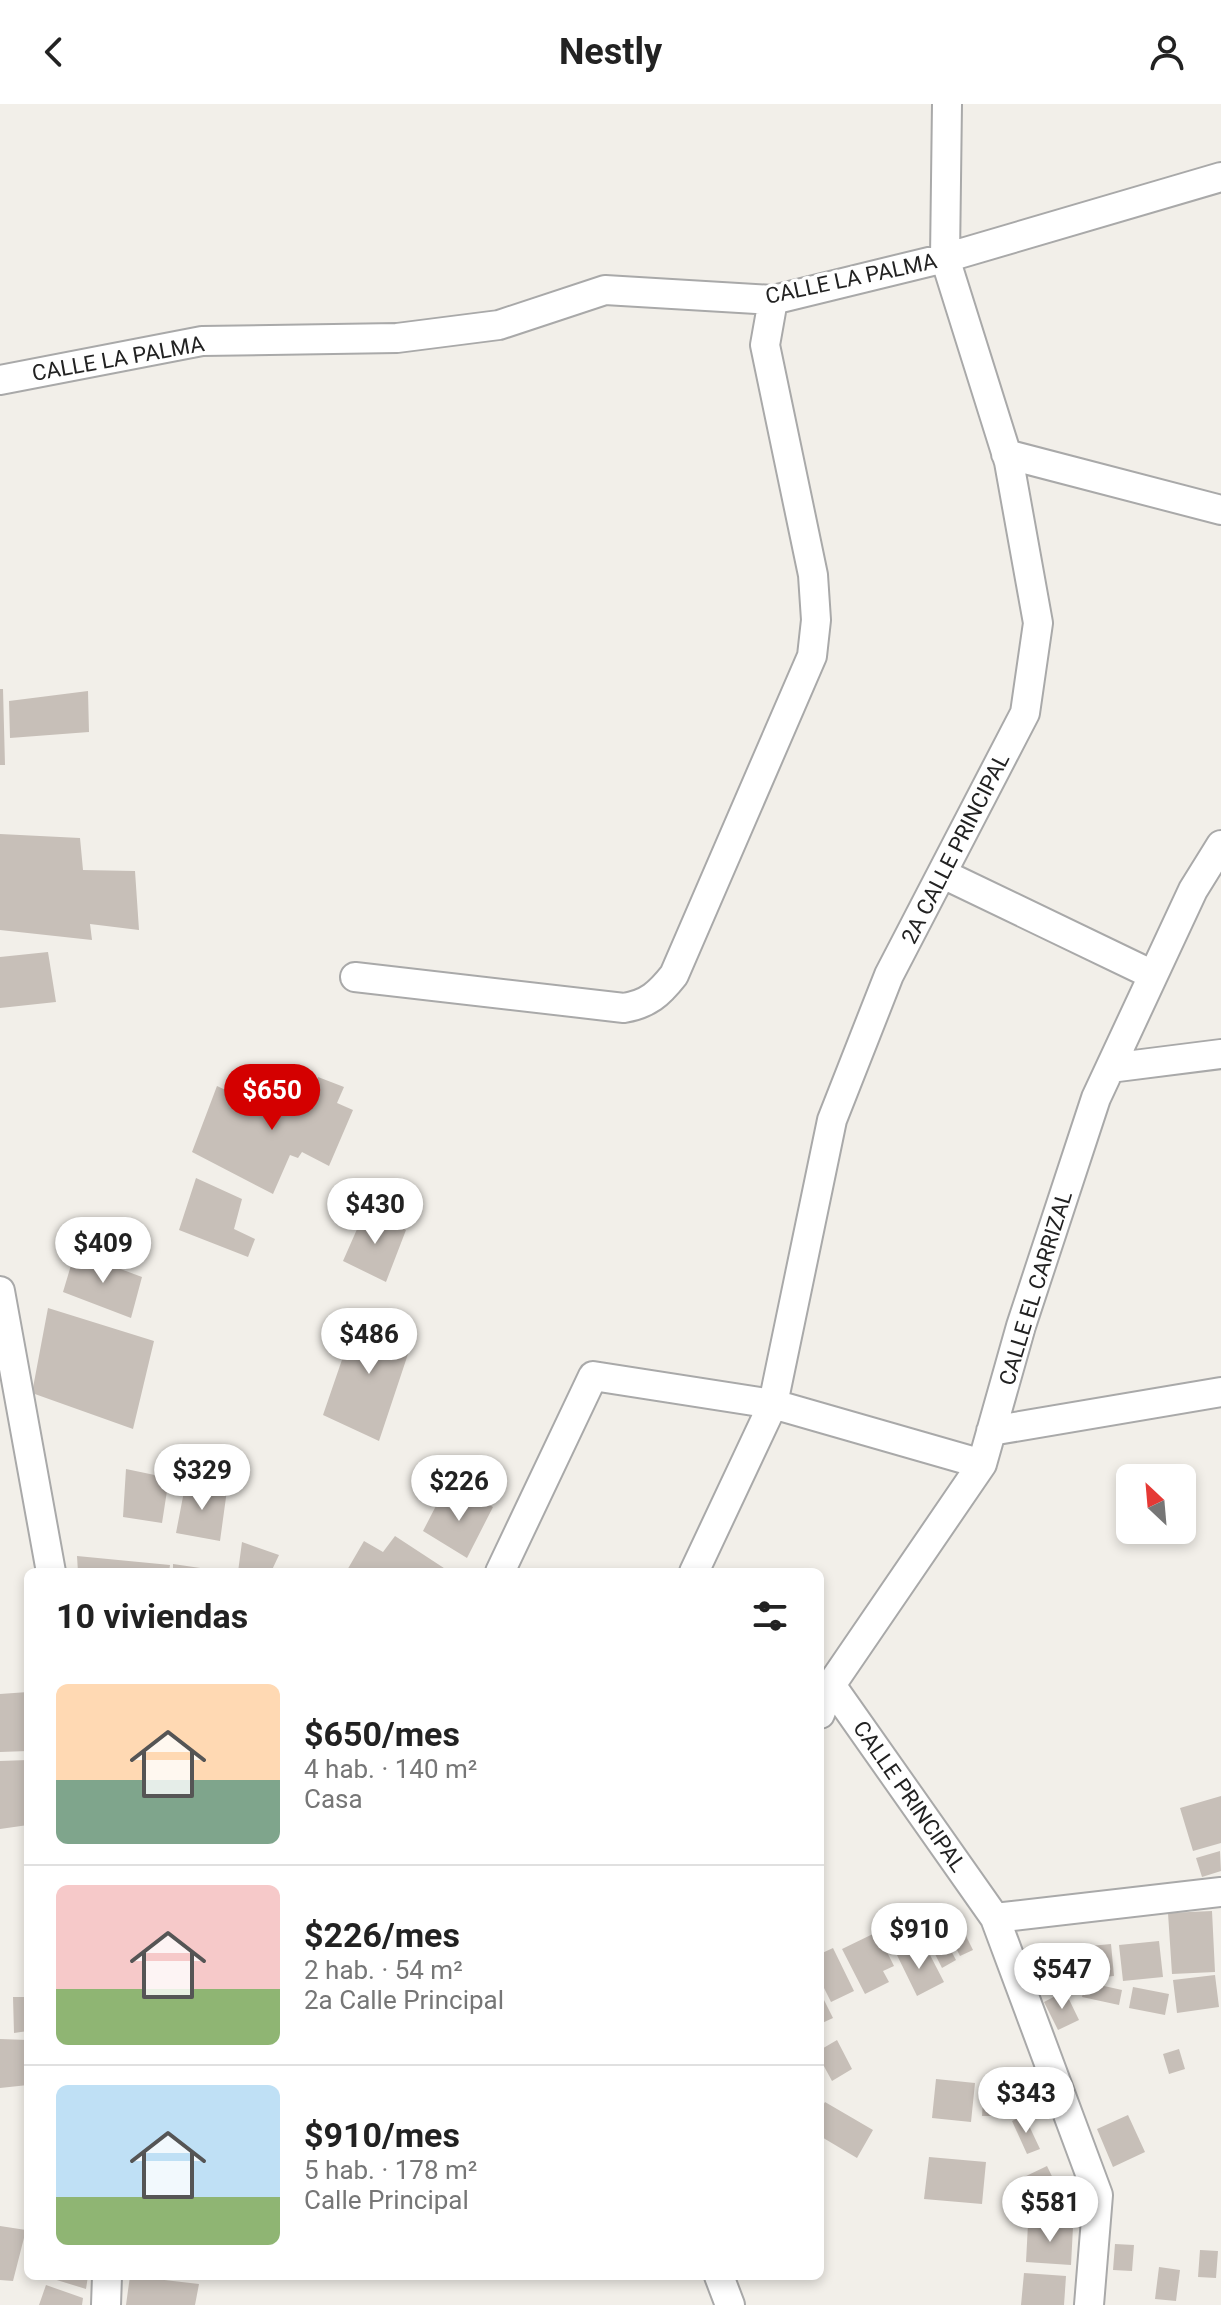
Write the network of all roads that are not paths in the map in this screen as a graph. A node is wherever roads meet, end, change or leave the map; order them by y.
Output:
1 (947, 104) edge
2 (1221, 177) edge
3 (945, 258) junction
4 (773, 300) junction
5 (0, 380) edge
6 (1006, 454) junction
7 (1221, 510) edge
8 (1221, 845) edge
9 (943, 874) junction
10 (1153, 975) junction
11 (355, 977) dead end
12 (1221, 1054) edge
13 (1110, 1068) junction
14 (0, 1291) edge
15 (1221, 1392) edge
16 (773, 1404) junction
17 (991, 1431) junction
18 (982, 1464) junction
19 (50, 1568) edge
20 (502, 1568) edge
21 (696, 1568) edge
22 (831, 1685) junction
23 (824, 1703) edge
24 (1221, 1892) edge
25 (995, 1918) junction
26 (107, 2280) edge
27 (721, 2280) edge
28 (106, 2305) edge
29 (730, 2305) edge
30 (1089, 2305) edge

1 - 3 street, 2A CALLE PRINCIPAL
2 - 3 street, CALLE LA PALMA
3 - 4 street, CALLE LA PALMA
3 - 6 street, 2A CALLE PRINCIPAL
4 - 5 street, CALLE LA PALMA
4 - 11 street
6 - 7 street
6 - 9 street, 2A CALLE PRINCIPAL
8 - 10 street, CALLE EL CARRIZAL
9 - 10 street
9 - 16 street, 2A CALLE PRINCIPAL
10 - 13 street, CALLE EL CARRIZAL
12 - 13 street
13 - 17 street, CALLE EL CARRIZAL
14 - 19 street
15 - 17 street
16 - 18 street
16 - 20 street
16 - 21 street, 2A CALLE PRINCIPAL
17 - 18 street, CALLE EL CARRIZAL
18 - 22 street, CALLE EL CARRIZAL
22 - 23 street, CALLE EL CARRIZAL
22 - 25 street, CALLE PRINCIPAL
24 - 25 street
25 - 30 street, CALLE PRINCIPAL
26 - 28 street
27 - 29 street

